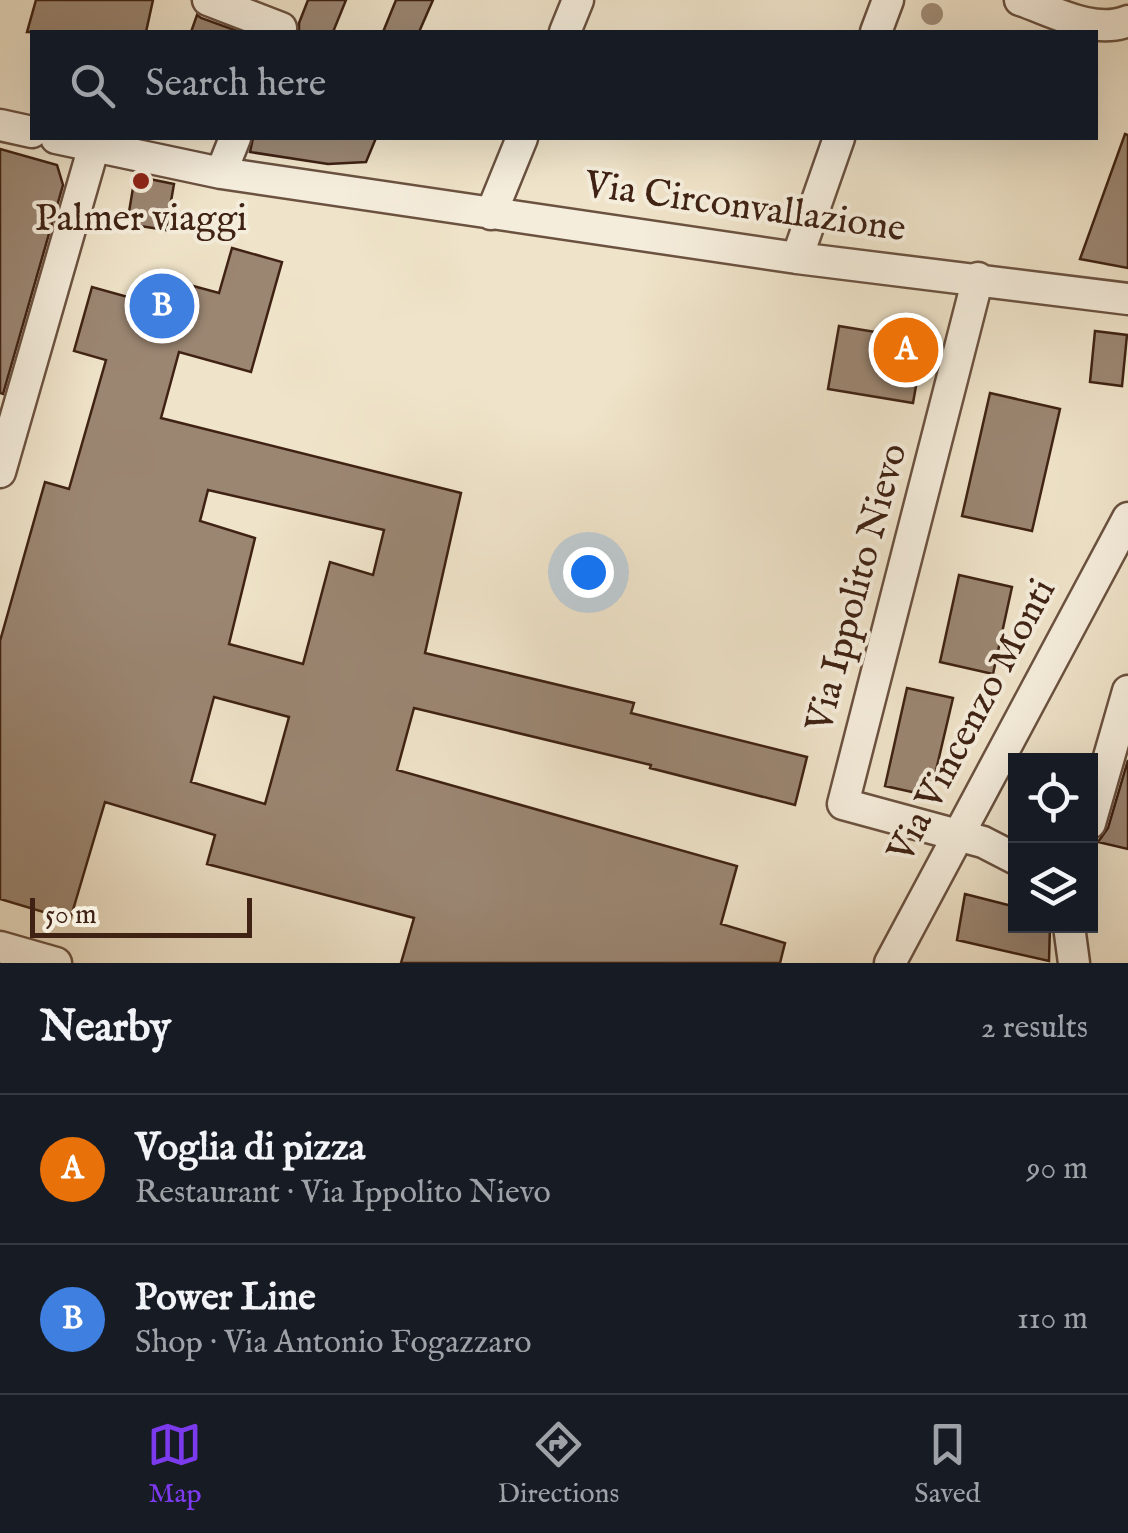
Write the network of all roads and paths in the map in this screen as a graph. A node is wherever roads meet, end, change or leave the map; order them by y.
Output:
1 (208, 0) edge
2 (578, 0) edge
3 (888, 0) edge
4 (1020, 0) edge
5 (284, 20) edge
6 (1128, 20) edge
7 (566, 30) edge
8 (877, 30) edge
9 (0, 125) edge
10 (30, 132) edge
11 (66, 140) edge
12 (234, 140) edge
13 (521, 140) edge
14 (838, 140) edge
15 (94, 146) junction
16 (220, 173) junction
17 (491, 214) junction
18 (796, 258) junction
19 (978, 278) junction
20 (1128, 299) edge
21 (0, 472) edge
22 (1128, 518) edge
23 (1128, 691) edge
24 (1098, 795) edge
25 (956, 836) junction
26 (1008, 855) edge
27 (1070, 933) edge
28 (0, 947) edge
29 (56, 963) edge
30 (890, 963) edge
31 (1074, 963) edge

1 - 5 street
2 - 7 street
3 - 8 street
4 - 6 street
9 - 10 street
11 - 15 street, Via Circonvallazione
12 - 16 street
13 - 17 street
14 - 18 street
15 - 16 street, Via Circonvallazione
15 - 21 street
16 - 17 street, Via Circonvallazione
17 - 18 street, Via Circonvallazione
18 - 19 street, Via Circonvallazione
19 - 20 street, Via Circonvallazione
19 - 25 street, Via Ippolito Nievo
22 - 25 street, Via Vincenzo Monti
23 - 24 street
25 - 26 street
25 - 30 street, Via Vincenzo Monti
27 - 31 street
28 - 29 street

